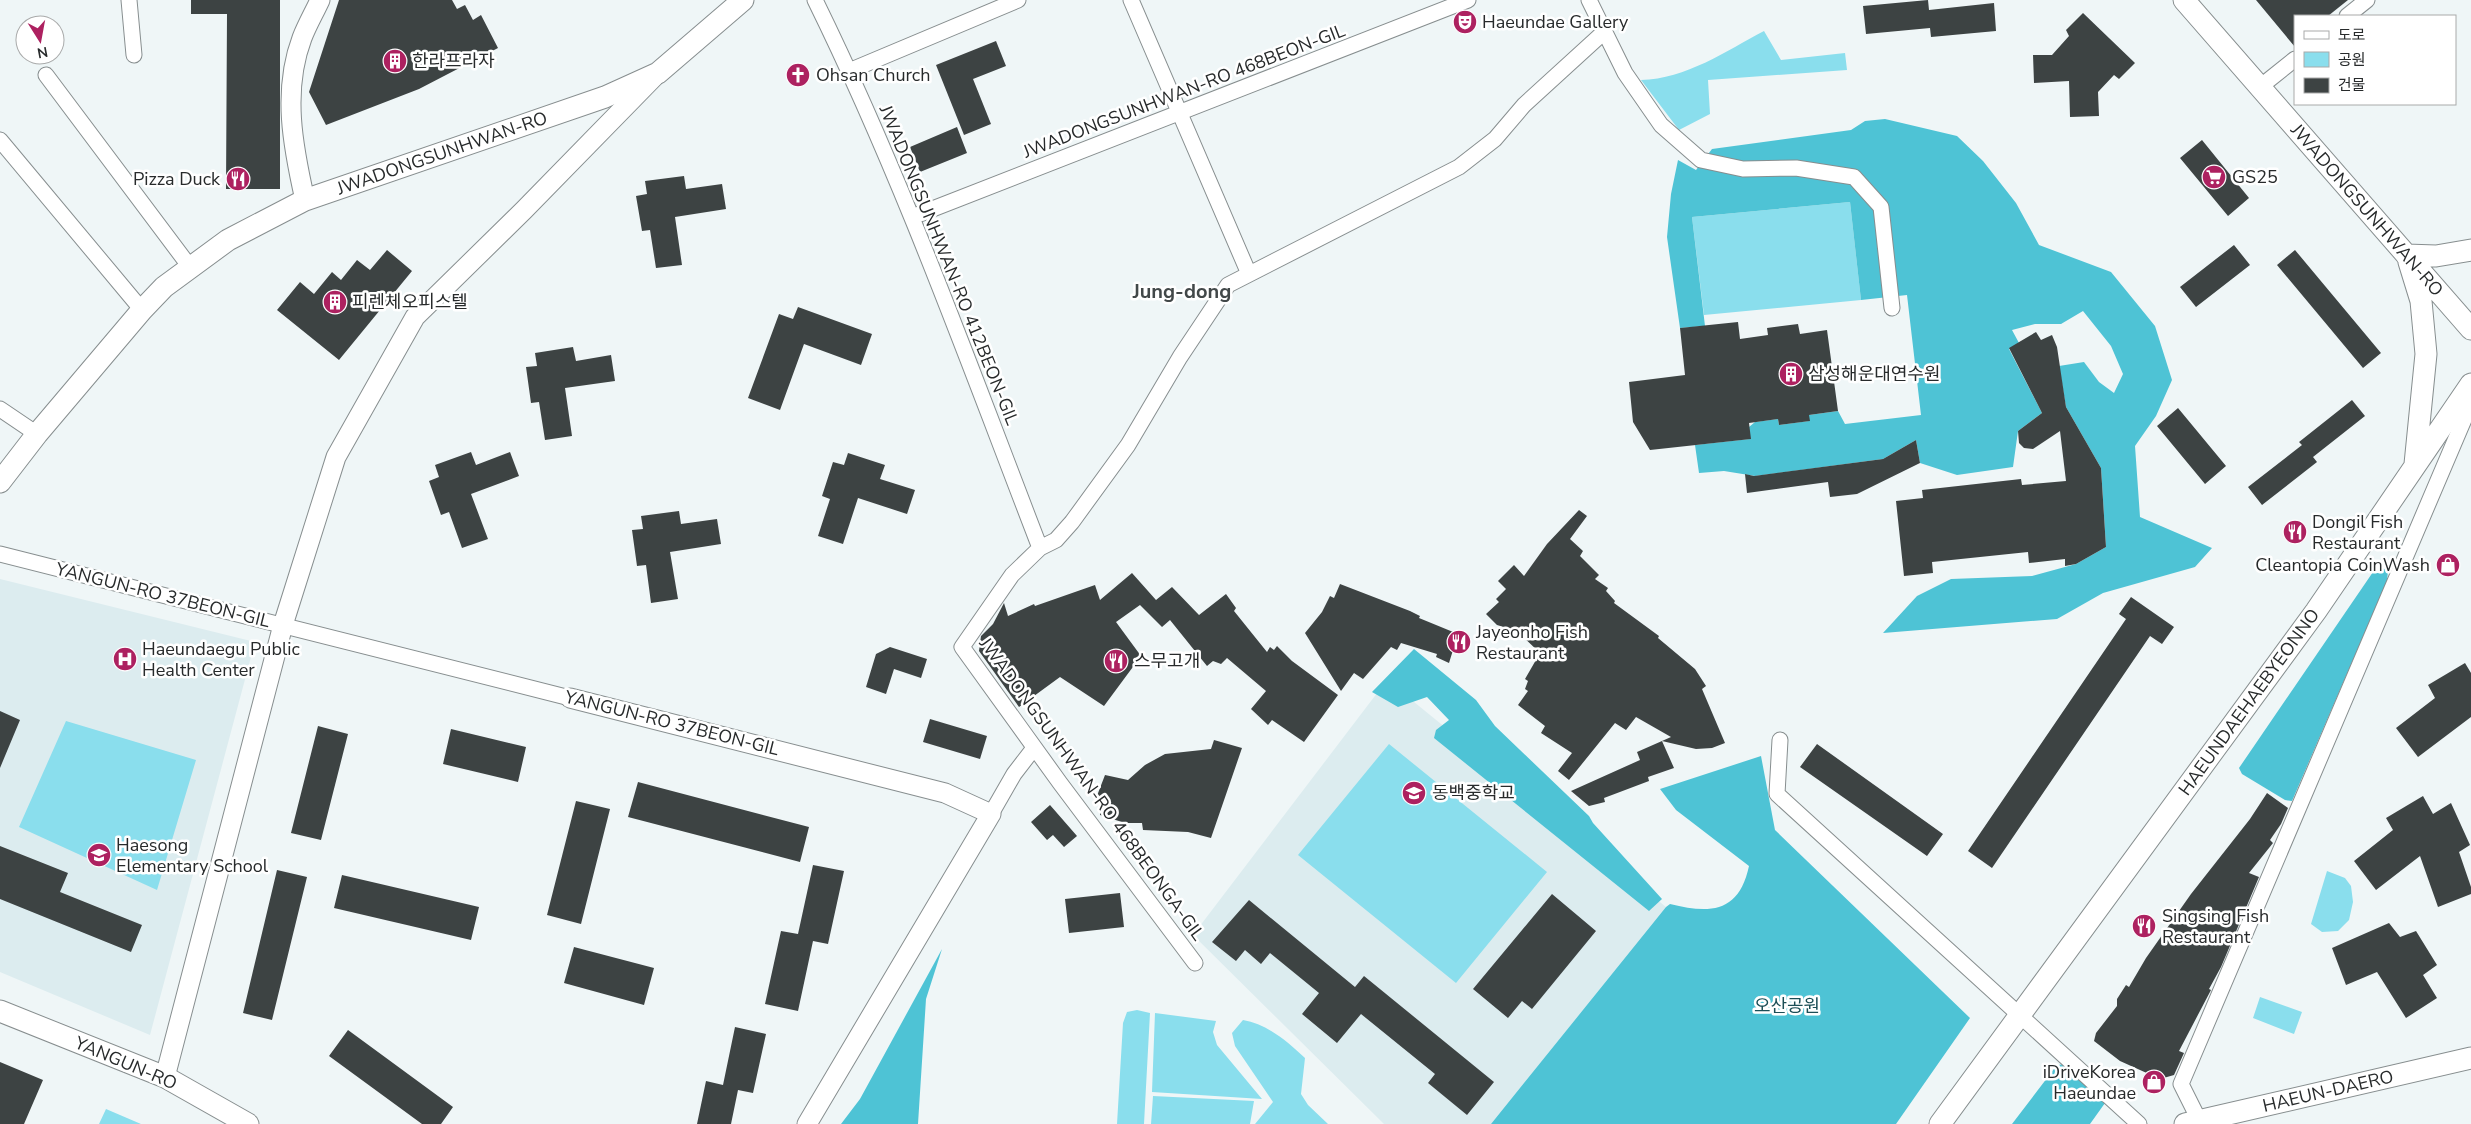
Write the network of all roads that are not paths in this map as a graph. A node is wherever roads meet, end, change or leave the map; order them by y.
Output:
1 (130, 0) edge
2 (320, 0) edge
3 (743, 0) edge
4 (814, 0) edge
5 (1018, 0) edge
6 (1131, 0) edge
7 (1468, 0) edge
8 (1588, 0) edge
9 (2184, 0) edge
10 (2367, 0) edge
11 (2348, 15) edge
12 (1604, 32) junction
13 (134, 56) dead end
14 (2294, 59) edge
15 (849, 71) junction
16 (658, 73) junction
17 (46, 75) dead end
18 (2260, 87) junction
19 (1180, 114) junction
20 (0, 140) edge
21 (305, 200) junction
22 (912, 217) junction
23 (2471, 250) edge
24 (2406, 255) junction
25 (190, 267) junction
26 (1249, 274) junction
27 (1892, 308) dead end
28 (142, 310) junction
29 (2471, 329) edge
30 (2471, 384) edge
31 (2471, 403) edge
32 (0, 409) edge
33 (37, 434) junction
34 (2415, 466) junction
35 (0, 482) edge
36 (1040, 548) junction
37 (0, 554) edge
38 (283, 625) junction
39 (570, 698) joint
40 (1780, 740) dead end
41 (1034, 748) junction
42 (991, 814) junction
43 (1195, 963) dead end
44 (0, 1012) edge
45 (2021, 1014) junction
46 (2471, 1058) edge
47 (165, 1078) junction
48 (2192, 1122) edge
49 (248, 1124) edge
50 (807, 1124) edge
51 (1940, 1124) edge
52 (2138, 1124) edge

1 - 13 street
2 - 21 street
3 - 16 main road, JWADONGSUNHWAN-RO
4 - 15 street, JWADONGSUNHWAN-RO 412BEON-GIL
5 - 15 street
6 - 19 street
7 - 19 street, JWADONGSUNHWAN-RO 468BEON-GIL
8 - 12 street
9 - 18 main road, JWADONGSUNHWAN-RO
10 - 11 street
12 - 26 street, JWADONGSUNHWAN-RO 468BEONGA-GIL
12 - 27 street
14 - 18 street
15 - 22 street, JWADONGSUNHWAN-RO 412BEON-GIL
16 - 21 main road, JWADONGSUNHWAN-RO
16 - 38 street
17 - 25 street
18 - 24 main road, JWADONGSUNHWAN-RO
19 - 22 street, JWADONGSUNHWAN-RO 468BEON-GIL
19 - 26 street
20 - 28 street
21 - 25 main road, JWADONGSUNHWAN-RO
22 - 36 street, JWADONGSUNHWAN-RO 412BEON-GIL
23 - 24 main road
24 - 29 main road, JWADONGSUNHWAN-RO
24 - 34 main road
25 - 28 main road, JWADONGSUNHWAN-RO
26 - 36 street, JWADONGSUNHWAN-RO 468BEONGA-GIL
28 - 33 main road, JWADONGSUNHWAN-RO
30 - 34 main road, HAEUNDAEHAEBYEONNO
31 - 48 street
32 - 33 street
33 - 35 main road, JWADONGSUNHWAN-RO
34 - 45 main road, HAEUNDAEHAEBYEONNO
36 - 41 street, JWADONGSUNHWAN-RO 468BEONGA-GIL
37 - 38 street, YANGUN-RO 37BEON-GIL
38 - 39 street, YANGUN-RO 37BEON-GIL
38 - 47 street
39 - 42 street, YANGUN-RO 37BEON-GIL
40 - 45 street
41 - 42 street
41 - 43 street, JWADONGSUNHWAN-RO 468BEONGA-GIL
42 - 50 street
44 - 47 main road, YANGUN-RO
45 - 51 main road, HAEUNDAEHAEBYEONNO
45 - 52 street
46 - 48 main road, HAEUN-DAERO
47 - 49 main road, YANGUN-RO

